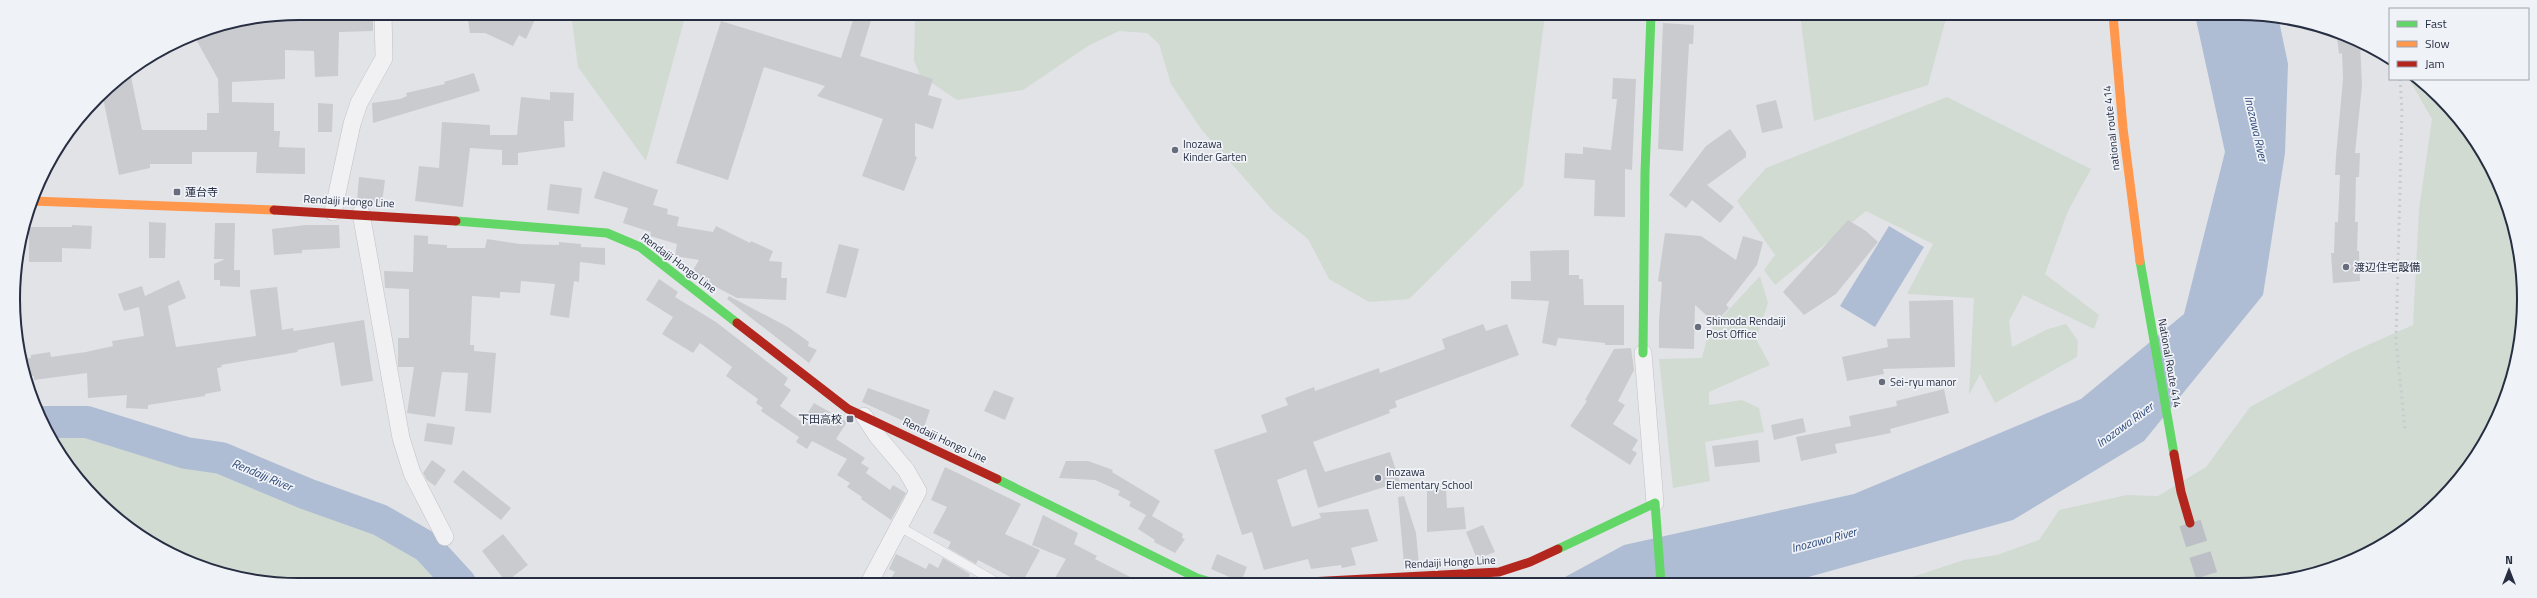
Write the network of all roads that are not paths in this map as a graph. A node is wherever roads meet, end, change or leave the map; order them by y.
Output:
1 (383, 20) edge
2 (1651, 20) edge
3 (2112, 20) edge
4 (38, 201) edge
5 (333, 212) junction
6 (361, 214) junction
7 (2136, 238) joint
8 (1643, 353) joint
9 (864, 416) junction
10 (1655, 511) junction
11 (2190, 523) tunnel mouth
12 (900, 526) junction
13 (445, 537) dead end
14 (871, 578) edge
15 (991, 578) edge
16 (1192, 578) edge
17 (1384, 578) edge
18 (1661, 578) edge

1 - 5 street
2 - 8 main road
3 - 7 main road, national route 414
4 - 5 main road, Rendaiji Hongo Line
5 - 6 main road, Rendaiji Hongo Line
6 - 9 main road, Rendaiji Hongo Line
6 - 13 street
7 - 11 main road, National Route 414
8 - 10 street
9 - 12 street
9 - 16 main road, Rendaiji Hongo Line
10 - 17 main road, Rendaiji Hongo Line
10 - 18 main road
12 - 14 street
12 - 15 lane

